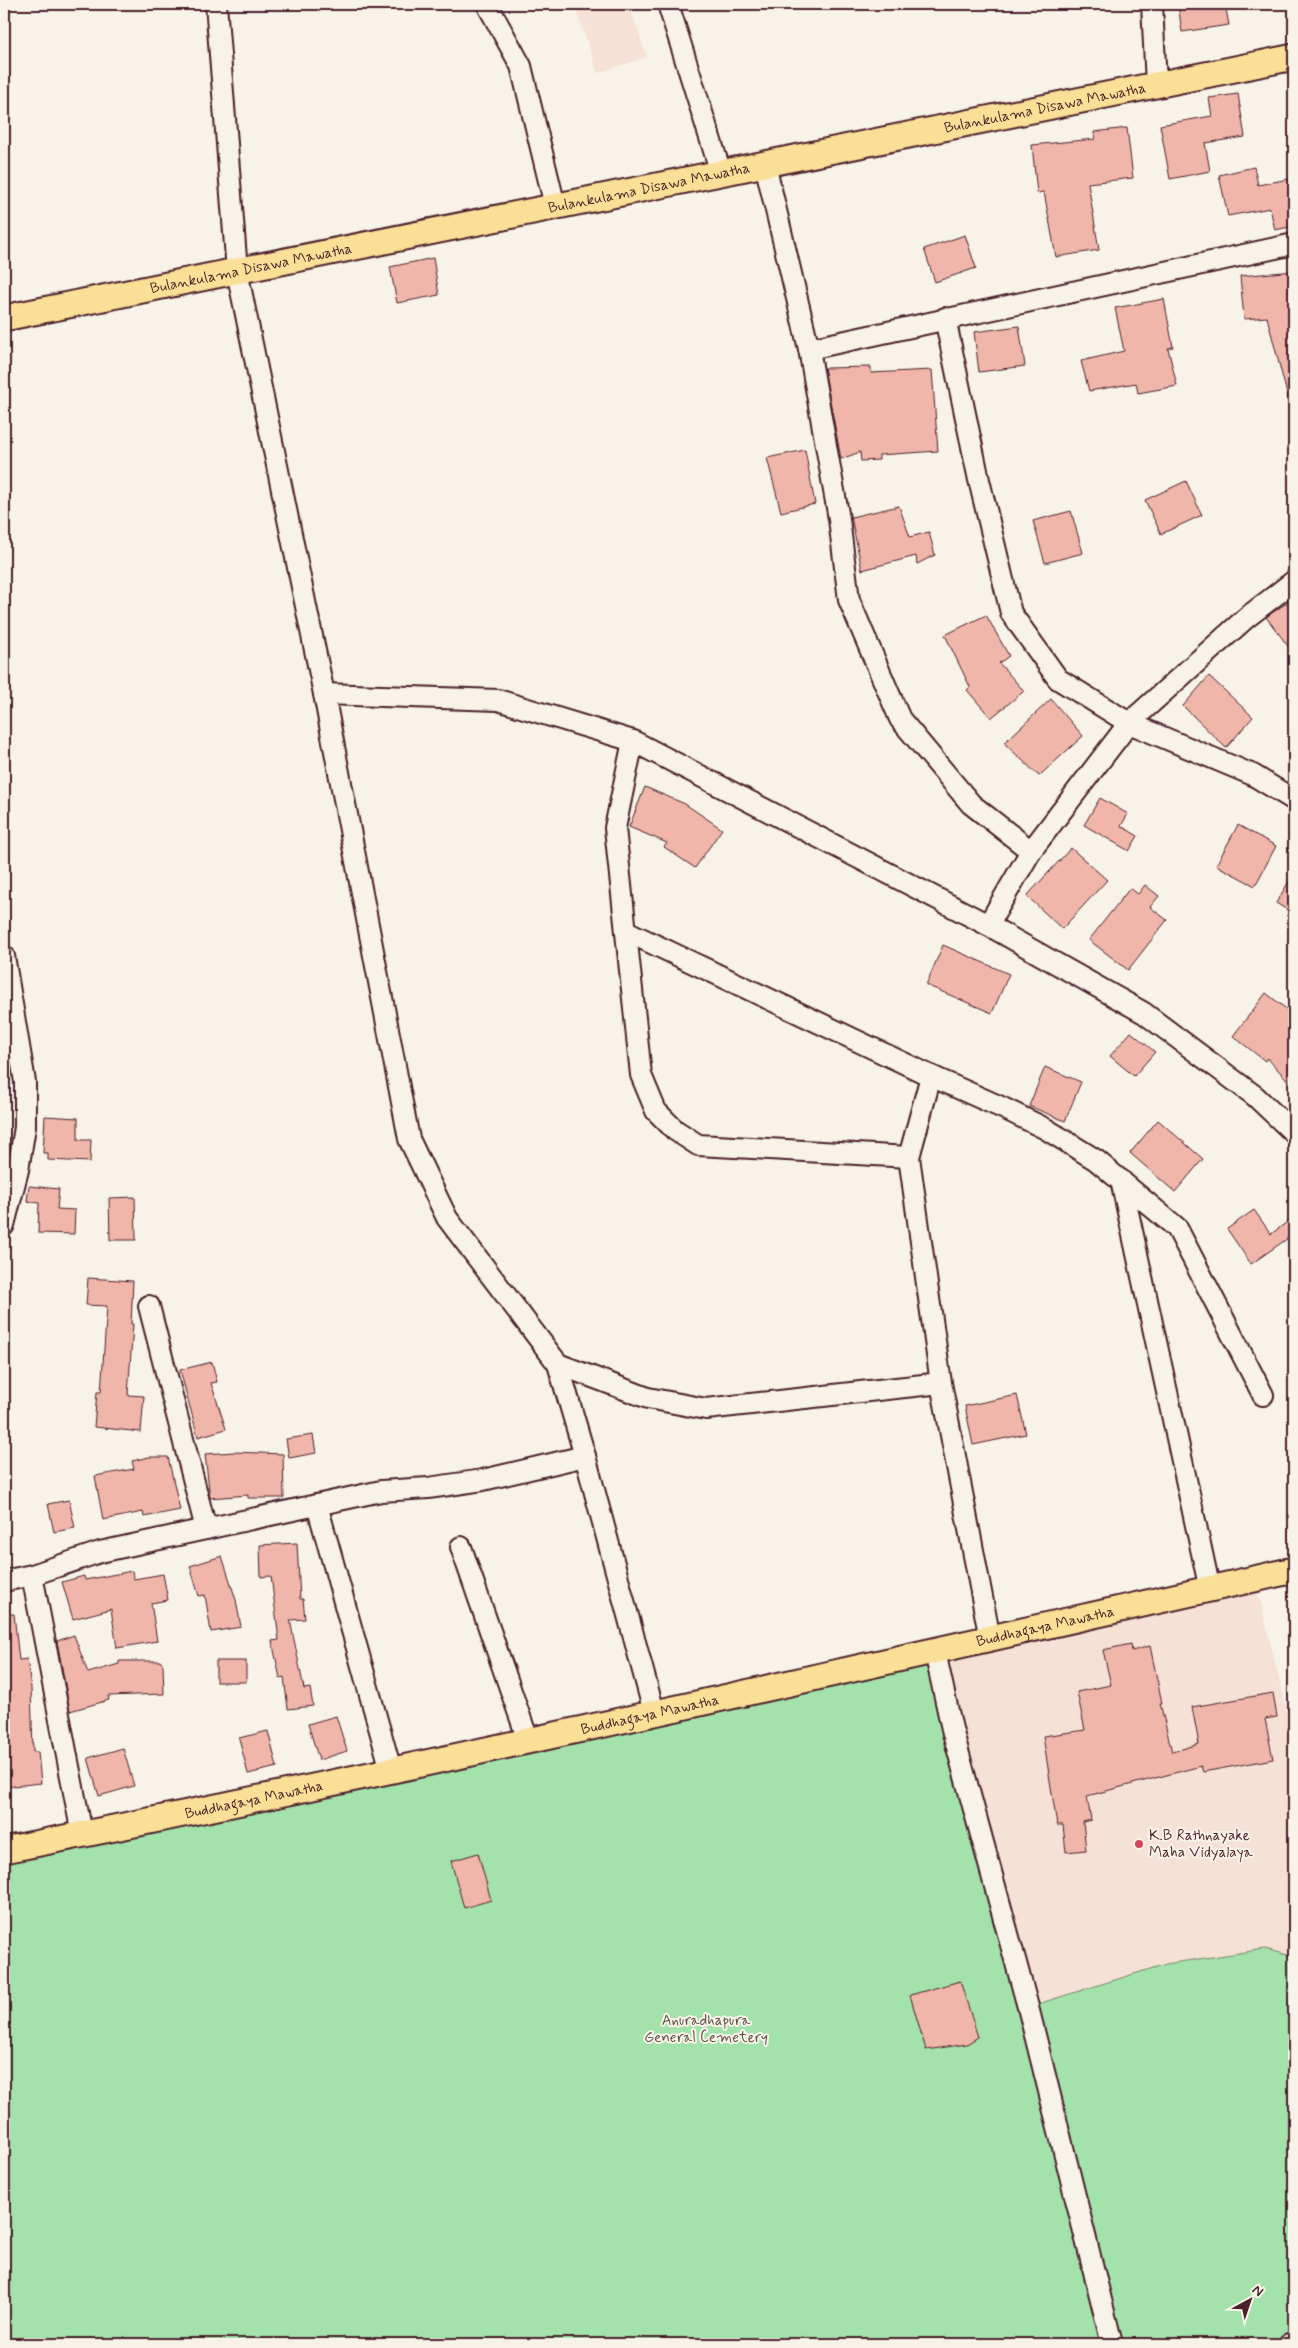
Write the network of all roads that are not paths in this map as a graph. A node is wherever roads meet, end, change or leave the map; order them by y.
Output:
1 (216, 4) edge
2 (487, 4) edge
3 (668, 4) edge
4 (1152, 4) edge
5 (1294, 57) edge
6 (1156, 85) junction
7 (765, 164) junction
8 (721, 173) junction
9 (555, 206) junction
10 (1294, 244) edge
11 (238, 271) junction
12 (4, 318) edge
13 (945, 318) junction
14 (808, 349) junction
15 (1294, 581) edge
16 (324, 694) junction
17 (1129, 723) junction
18 (633, 741) junction
19 (1294, 800) edge
20 (1031, 851) junction
21 (988, 926) junction
22 (626, 932) junction
23 (4, 956) edge
24 (9, 1027) edge
25 (931, 1076) junction
26 (1294, 1133) edge
27 (909, 1157) junction
28 (1121, 1180) junction
29 (4, 1226) edge
30 (149, 1306) dead end
31 (558, 1364) junction
32 (940, 1383) junction
33 (1263, 1395) dead end
34 (585, 1456) junction
35 (318, 1505) junction
36 (206, 1529) junction
37 (461, 1547) dead end
38 (1294, 1570) edge
39 (32, 1575) junction
40 (4, 1581) edge
41 (1210, 1590) junction
42 (990, 1639) junction
43 (935, 1652) junction
44 (654, 1712) junction
45 (528, 1740) junction
46 (391, 1770) junction
47 (82, 1834) junction
48 (4, 1850) edge
49 (1294, 2343) edge
50 (1112, 2344) edge
51 (1289, 2344) edge

1 - 11 street
2 - 9 street
3 - 8 street
4 - 6 street
5 - 6 main road, Bulankulama Disawa Mawatha
6 - 7 main road, Bulankulama Disawa Mawatha
7 - 8 main road, Bulankulama Disawa Mawatha
7 - 14 street
8 - 9 main road, Bulankulama Disawa Mawatha
9 - 11 main road, Bulankulama Disawa Mawatha
10 - 13 street
11 - 12 main road, Bulankulama Disawa Mawatha
11 - 16 street
13 - 14 street
13 - 17 street
14 - 20 street
15 - 17 street
16 - 18 street
16 - 31 street
17 - 19 street
17 - 20 street
18 - 21 street
18 - 22 street
20 - 21 street
21 - 26 street
22 - 25 street
22 - 27 street
23 - 24 street
24 - 29 street
25 - 27 street
25 - 28 street
27 - 32 street
28 - 33 street
28 - 41 street
30 - 36 street
31 - 32 street
31 - 34 street
32 - 42 street
34 - 35 street
34 - 44 street
35 - 36 street
35 - 46 street
36 - 39 street
37 - 45 street
38 - 41 main road, Buddhagaya Mawatha
39 - 40 street
39 - 47 street
41 - 42 main road, Buddhagaya Mawatha
42 - 43 main road, Buddhagaya Mawatha
43 - 44 main road, Buddhagaya Mawatha
43 - 50 street
44 - 45 main road, Buddhagaya Mawatha
45 - 46 main road, Buddhagaya Mawatha
46 - 47 main road, Buddhagaya Mawatha
47 - 48 main road, Buddhagaya Mawatha
49 - 51 street

